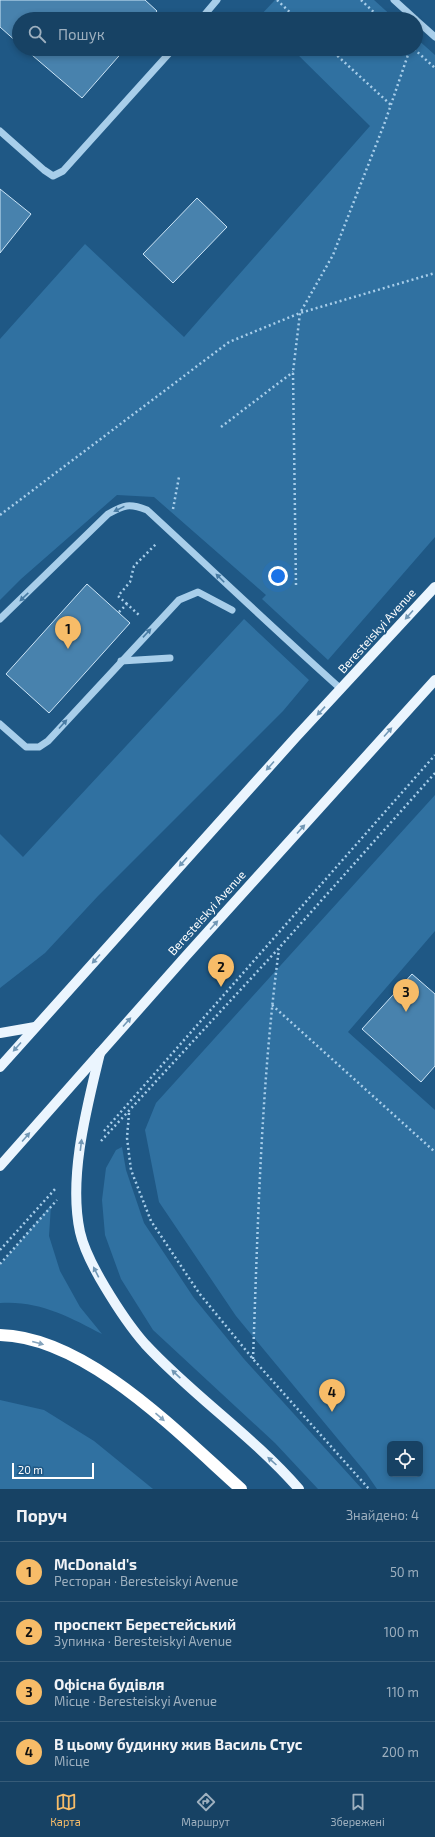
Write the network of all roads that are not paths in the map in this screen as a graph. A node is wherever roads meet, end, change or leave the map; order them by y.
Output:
1 (217, 0) edge
2 (394, 0) edge
3 (207, 12) edge
4 (407, 12) edge
5 (423, 27) edge
6 (435, 38) edge
7 (168, 56) edge
8 (0, 131) edge
9 (435, 586) edge
10 (232, 610) dead end
11 (0, 619) edge
12 (170, 658) dead end
13 (121, 661) junction
14 (435, 680) edge
15 (341, 689) junction
16 (0, 724) edge
17 (35, 1027) junction
18 (0, 1033) edge
19 (101, 1051) junction
20 (0, 1067) edge
21 (0, 1166) edge
22 (0, 1335) edge
23 (241, 1489) edge
24 (299, 1489) edge

1 - 3 lane
2 - 4 lane
5 - 6 lane
7 - 8 lane
9 -> 15 main road, Beresteiskyi Avenue
13 -> 10 lane
15 -> 11 lane
12 - 13 lane
16 -> 13 lane
19 -> 14 main road, Beresteiskyi Avenue
15 -> 17 main road, Beresteiskyi Avenue
17 - 18 main road
17 -> 20 main road, Beresteiskyi Avenue
21 -> 19 main road, Beresteiskyi Avenue
24 -> 19 main road
22 -> 23 highway

